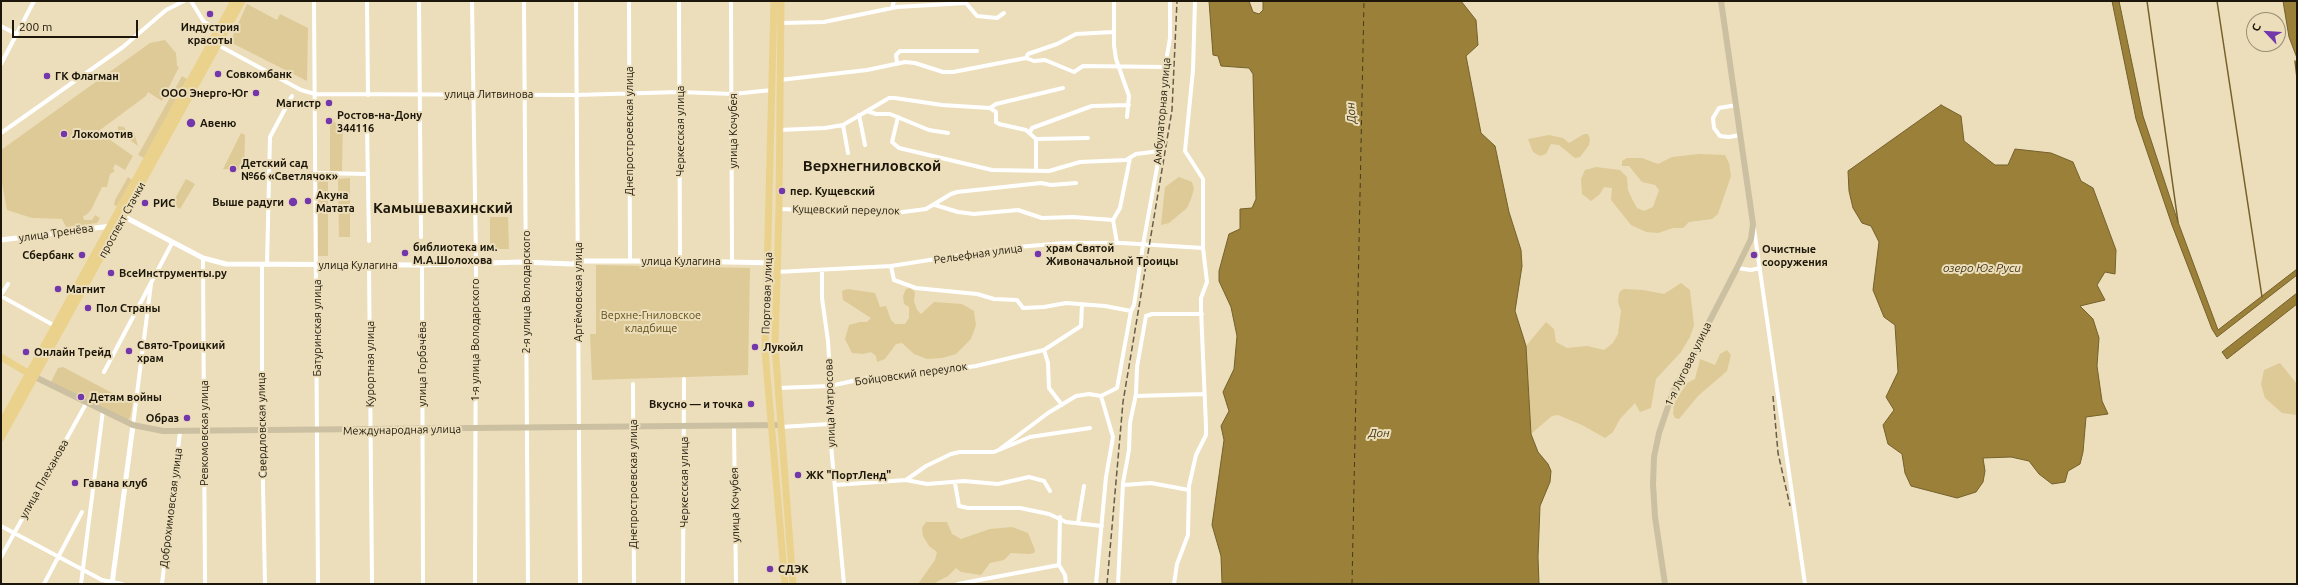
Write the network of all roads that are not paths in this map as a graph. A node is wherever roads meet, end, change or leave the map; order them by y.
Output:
1 (34, 1) edge
2 (184, 1) edge
3 (191, 1) edge
4 (234, 1) edge
5 (242, 1) edge
6 (314, 1) edge
7 (367, 1) edge
8 (419, 1) edge
9 (472, 1) edge
10 (524, 1) edge
11 (576, 1) edge
12 (629, 1) edge
13 (679, 1) edge
14 (732, 1) edge
15 (774, 1) edge
16 (781, 1) edge
17 (894, 1) edge
18 (1114, 1) edge
19 (1170, 1) edge
20 (1195, 1) edge
21 (1721, 1) edge
22 (966, 2) edge
23 (892, 8) junction
24 (1004, 13) dead end
25 (781, 23) junction
26 (1, 26) edge
27 (218, 30) junction
28 (1113, 32) junction
29 (16, 34) junction
30 (218, 45) junction
31 (978, 52) dead end
32 (1026, 58) junction
33 (897, 63) junction
34 (1, 64) edge
35 (1120, 67) junction
36 (1165, 67) junction
37 (779, 80) junction
38 (1063, 88) dead end
39 (772, 90) junction
40 (628, 92) junction
41 (679, 92) junction
42 (315, 94) junction
43 (420, 94) junction
44 (473, 94) junction
45 (525, 94) junction
46 (733, 94) junction
47 (368, 95) junction
48 (576, 95) junction
49 (292, 96) dead end
50 (1129, 105) junction
51 (1737, 105) junction
52 (990, 108) junction
53 (867, 111) junction
54 (859, 115) junction
55 (898, 117) junction
56 (1128, 117) dead end
57 (367, 125) dead end
58 (844, 125) junction
59 (779, 130) junction
60 (1030, 132) junction
61 (1, 133) edge
62 (948, 133) dead end
63 (1741, 135) junction
64 (1088, 138) dead end
65 (1036, 139) junction
66 (865, 145) dead end
67 (1160, 151) junction
68 (848, 153) dead end
69 (1130, 158) junction
70 (1036, 171) junction
71 (316, 173) junction
72 (368, 174) junction
73 (1076, 183) dead end
74 (935, 205) junction
75 (779, 209) junction
76 (121, 215) junction
77 (1113, 220) junction
78 (1753, 224) junction
79 (111, 226) junction
80 (421, 237) dead end
81 (1, 240) edge
82 (369, 241) dead end
83 (172, 243) junction
84 (1116, 243) junction
85 (1142, 245) junction
86 (1203, 248) junction
87 (203, 258) junction
88 (578, 261) junction
89 (630, 261) junction
90 (680, 261) junction
91 (476, 262) junction
92 (526, 262) junction
93 (732, 262) junction
94 (768, 262) junction
95 (777, 263) junction
96 (265, 265) junction
97 (317, 265) junction
98 (369, 265) junction
99 (422, 265) junction
100 (892, 266) junction
101 (1737, 268) junction
102 (1760, 268) junction
103 (822, 270) junction
104 (777, 272) junction
105 (151, 280) junction
106 (8, 284) dead end
107 (1, 295) edge
108 (1082, 304) junction
109 (1131, 311) junction
110 (1202, 314) junction
111 (56, 326) junction
112 (775, 334) junction
113 (765, 336) junction
114 (1044, 350) junction
115 (1, 357) edge
116 (104, 372) dead end
117 (32, 375) junction
118 (684, 379) dead end
119 (633, 384) dead end
120 (830, 386) junction
121 (778, 388) junction
122 (1204, 394) junction
123 (1101, 396) junction
124 (1136, 396) junction
125 (87, 402) junction
126 (1062, 405) junction
127 (103, 410) junction
128 (1, 424) edge
129 (829, 424) junction
130 (133, 425) junction
131 (734, 426) junction
132 (771, 426) junction
133 (780, 426) junction
134 (633, 427) junction
135 (684, 427) junction
136 (578, 428) junction
137 (1090, 428) dead end
138 (422, 429) junction
139 (475, 429) junction
140 (526, 429) junction
141 (318, 430) junction
142 (370, 430) junction
143 (262, 431) junction
144 (180, 432) junction
145 (204, 432) junction
146 (1, 438) edge
147 (999, 450) junction
148 (906, 480) junction
149 (955, 483) junction
150 (835, 485) junction
151 (1123, 485) junction
152 (1084, 486) dead end
153 (1189, 490) junction
154 (1050, 491) dead end
155 (82, 512) dead end
156 (1060, 518) junction
157 (1078, 523) junction
158 (1, 526) edge
159 (1102, 526) junction
160 (14, 533) junction
161 (1, 557) edge
162 (59, 558) junction
163 (1059, 565) junction
164 (83, 570) junction
165 (112, 583) edge
166 (44, 584) edge
167 (81, 584) edge
168 (122, 584) edge
169 (162, 584) edge
170 (205, 584) edge
171 (265, 584) edge
172 (318, 584) edge
173 (372, 584) edge
174 (423, 584) edge
175 (475, 584) edge
176 (528, 584) edge
177 (580, 584) edge
178 (634, 584) edge
179 (683, 584) edge
180 (736, 584) edge
181 (785, 584) edge
182 (793, 584) edge
183 (844, 584) edge
184 (958, 584) edge
185 (1066, 584) edge
186 (1096, 584) edge
187 (1118, 584) edge
188 (1174, 584) edge
189 (1665, 584) edge
190 (1805, 584) edge

1 - 29 street
2 - 61 street
3 - 27 street
4 - 27 main road, проспект Стачки
5 - 30 main road, проспект Стачки
6 - 42 street, Батуринская улица
7 - 47 street
8 - 43 street
9 - 44 street, 1-я улица Володарского
10 - 45 street, 2-я улица Володарского
11 - 48 street, Артёмовская улица
12 - 40 street, Днепростроевская улица
13 - 41 street, Черкесская улица
14 - 46 street, улица Кочубея
15 - 39 main road, Портовая улица
16 - 25 main road, Портовая улица
17 - 23 street
18 - 28 street
19 - 36 street, Амбулаторная улица
20 - 86 street
21 - 51 main road, 1-я Луговая улица
22 - 23 street
22 - 24 street
23 - 25 street
25 - 37 main road, Портовая улица
26 - 29 street
27 - 76 main road, проспект Стачки
28 - 32 street
28 - 35 street
29 - 34 street
30 - 42 street, улица Литвинова
30 - 76 main road, проспект Стачки
31 - 33 street
32 - 33 street
32 - 35 street
33 - 37 street
35 - 36 street
35 - 50 street
36 - 67 street, Амбулаторная улица
37 - 59 main road, Портовая улица
38 - 52 street
39 - 46 street, улица Литвинова
39 - 94 main road, Портовая улица
40 - 41 street, улица Литвинова
40 - 48 street, улица Литвинова
40 - 89 street, Днепростроевская улица
41 - 46 street, улица Литвинова
41 - 90 street, Черкесская улица
42 - 47 street, улица Литвинова
42 - 71 street, Батуринская улица
43 - 44 street, улица Литвинова
43 - 47 street, улица Литвинова
43 - 80 street
44 - 45 street, улица Литвинова
44 - 91 street, 1-я улица Володарского
45 - 48 street, улица Литвинова
45 - 92 street, 2-я улица Володарского
46 - 93 street, улица Кочубея
48 - 88 street, Артёмовская улица
49 - 96 street, Свердловская улица
50 - 56 street
50 - 60 street
51 - 63 main road, 1-я Луговая улица
51 - 63 street
52 - 53 street
52 - 60 street
53 - 54 street
53 - 55 street
54 - 58 street
54 - 66 street
55 - 62 street
55 - 70 street
57 - 72 street
58 - 59 street
58 - 68 street
59 - 75 main road, Портовая улица
60 - 65 street
63 - 78 main road, 1-я Луговая улица
64 - 65 street
65 - 70 street
67 - 69 street
67 - 85 street, Амбулаторная улица
69 - 70 street
69 - 77 street
71 - 72 street
71 - 97 street, Батуринская улица
72 - 82 street
73 - 74 street, Кущевский переулок
74 - 75 street, Кущевский переулок
74 - 77 street
75 - 95 main road, Портовая улица
76 - 79 main road, проспект Стачки
76 - 83 street, улица Кулагина
76 - 117 main road, проспект Стачки
77 - 84 street
78 - 101 main road, 1-я Луговая улица
78 - 102 street, 1-я Луговая улица
79 - 81 street, улица Тренёва
79 - 111 main road, проспект Стачки
83 - 87 street, улица Кулагина
83 - 105 street
84 - 85 street, Рельефная улица
84 - 100 street, Рельефная улица
85 - 86 street, Рельефная улица
85 - 109 street, Амбулаторная улица
86 - 110 street
87 - 96 street, улица Кулагина
87 - 145 street, Ревкомовская улица
88 - 89 street, улица Кулагина
88 - 92 street, улица Кулагина
88 - 136 street, Артёмовская улица
89 - 90 street, улица Кулагина
90 - 93 street, улица Кулагина
91 - 92 street, улица Кулагина
91 - 99 street, улица Кулагина
91 - 139 street, 1-я улица Володарского
92 - 140 street, 2-я улица Володарского
93 - 94 street, улица Кулагина
94 - 95 street, улица Кулагина
94 - 113 main road, Портовая улица
95 - 104 main road, Портовая улица
96 - 97 street, улица Кулагина
96 - 143 street, Свердловская улица
97 - 98 street, улица Кулагина
97 - 141 street, Батуринская улица
98 - 99 street, улица Кулагина
98 - 142 street, Курортная улица
99 - 138 street, улица Горбачёва
100 - 103 street, Рельефная улица
100 - 108 street
101 - 102 street
101 - 189 main road, 1-я Луговая улица
102 - 190 street, 1-я Луговая улица
103 - 104 street, Рельефная улица
103 - 120 street, улица Матросова
104 - 112 main road, Портовая улица
105 - 116 street
105 - 130 street
106 - 107 street
107 - 111 street
108 - 109 street
108 - 114 street, Бойцовский переулок
109 - 123 street, Амбулаторная улица
110 - 122 street
110 - 124 street
111 - 117 main road, проспект Стачки
112 - 113 main road
112 - 121 main road, Портовая улица
113 - 132 main road, Портовая улица
114 - 120 street, Бойцовский переулок
114 - 126 street
115 - 117 main road
117 - 125 main road, Международная улица
117 - 128 main road, проспект Стачки
117 - 146 main road, проспект Стачки
118 - 135 street, Черкесская улица
119 - 134 street, Днепростроевская улица
120 - 121 street, Бойцовский переулок
120 - 129 street, улица Матросова
121 - 133 main road, Портовая улица
122 - 124 street
122 - 153 street
123 - 126 street
123 - 159 street
124 - 151 street
125 - 127 main road, Международная улица
125 - 160 street, улица Плеханова
126 - 147 street
127 - 130 main road, Международная улица
127 - 164 street
129 - 133 street, Международная улица
129 - 150 street, улица Матросова
130 - 144 main road, Международная улица
130 - 165 street
131 - 132 main road, Международная улица
131 - 135 main road, Международная улица
131 - 180 street, улица Кочубея
132 - 133 main road, Международная улица
132 - 181 main road, Портовая улица
133 - 182 main road, Портовая улица
134 - 135 main road, Международная улица
134 - 136 main road, Международная улица
134 - 178 street, Днепростроевская улица
135 - 179 street, Черкесская улица
136 - 140 main road, Международная улица
136 - 177 street, Артёмовская улица
137 - 147 street
138 - 139 main road, Международная улица
138 - 142 main road, Международная улица
138 - 174 street, улица Горбачёва
139 - 140 main road, Международная улица
139 - 175 street, 1-я улица Володарского
140 - 176 street, 2-я улица Володарского
141 - 142 main road, Международная улица
141 - 143 main road, Международная улица
141 - 172 street, Батуринская улица
142 - 173 street, Курортная улица
143 - 145 main road, Международная улица
143 - 171 street, Свердловская улица
144 - 145 main road, Международная улица
144 - 169 street, Доброхимовская улица
145 - 170 street, Ревкомовская улица
147 - 148 street
148 - 149 street
148 - 150 street
149 - 154 street
149 - 156 street
150 - 183 street, улица Матросова
151 - 153 street
151 - 187 street
152 - 157 street
153 - 188 street
155 - 162 street
156 - 157 street
156 - 163 street
157 - 159 street
158 - 160 street
159 - 186 street
160 - 161 street, улица Плеханова
160 - 162 street
162 - 164 street
162 - 166 street
163 - 184 street
163 - 185 street
164 - 165 street
164 - 167 street
165 - 168 street

